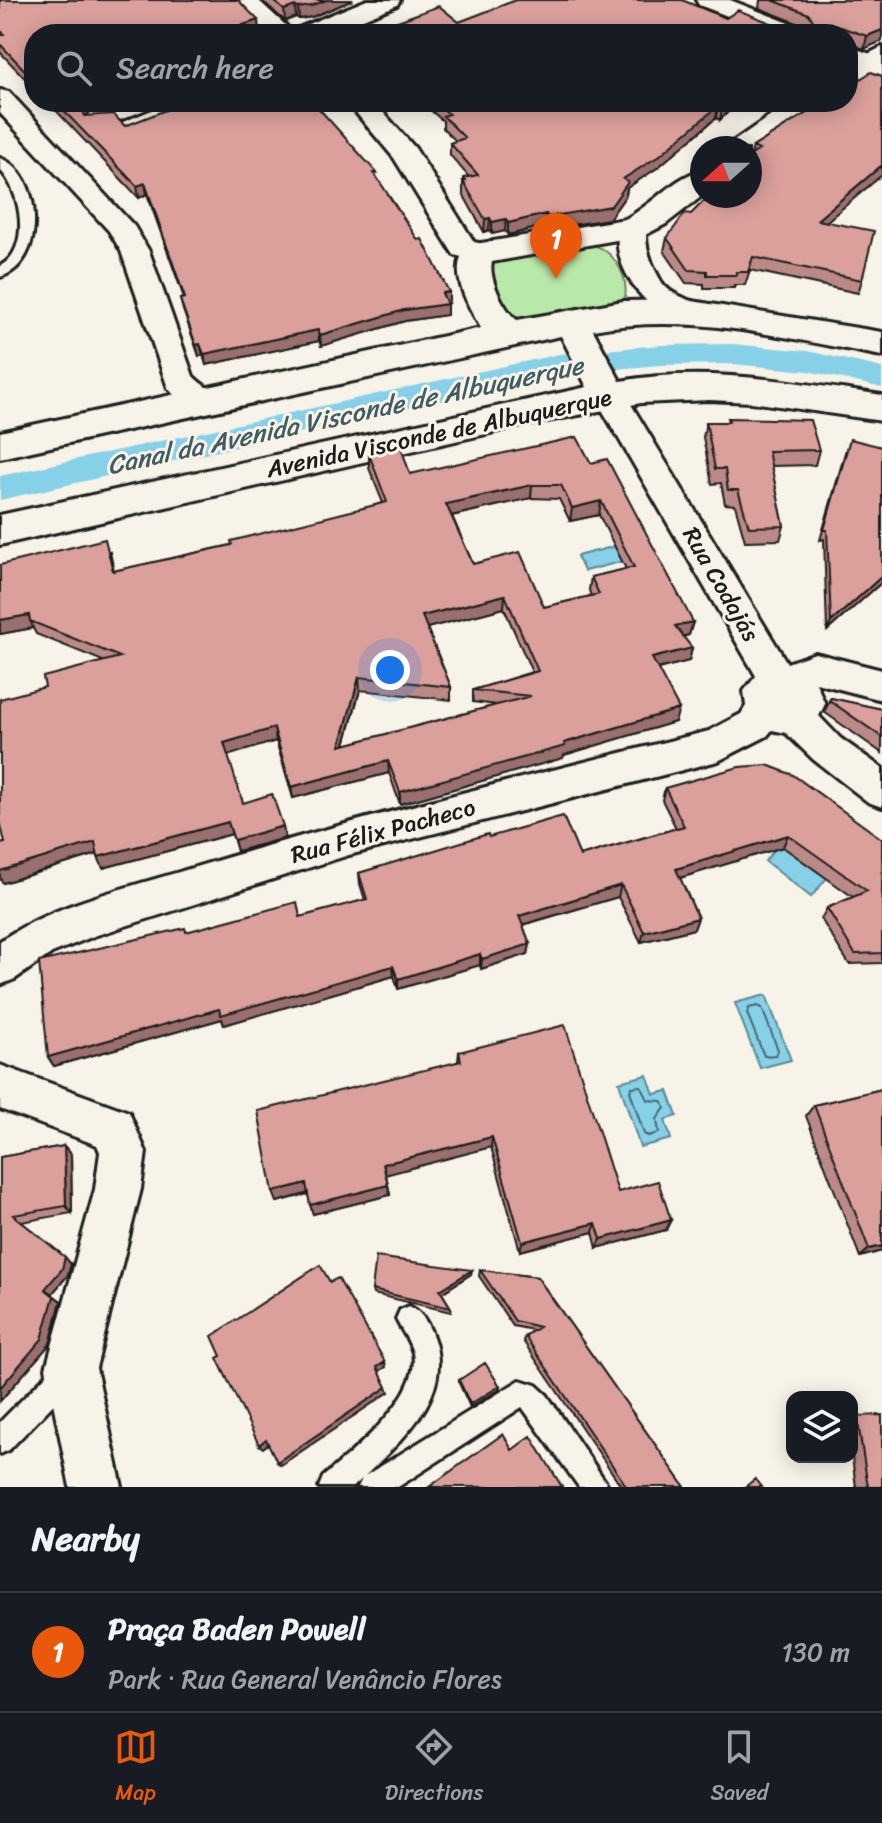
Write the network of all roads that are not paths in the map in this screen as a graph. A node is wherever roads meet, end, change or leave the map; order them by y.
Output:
1 (243, 0) edge
2 (388, 0) edge
3 (708, 0) edge
4 (271, 24) edge
5 (329, 24) edge
6 (770, 24) edge
7 (0, 98) edge
8 (116, 112) edge
9 (369, 112) edge
10 (796, 112) edge
11 (99, 119) edge
12 (762, 136) edge
13 (0, 162) edge
14 (690, 189) edge
15 (633, 228) junction
16 (597, 234) junction
17 (481, 253) junction
18 (0, 272) edge
19 (686, 311) junction
20 (623, 313) junction
21 (571, 321) junction
22 (517, 332) junction
23 (882, 344) edge
24 (609, 394) junction
25 (204, 400) junction
26 (882, 408) edge
27 (0, 445) edge
28 (0, 530) edge
29 (882, 685) edge
30 (779, 702) junction
31 (882, 790) edge
32 (0, 965) edge
33 (0, 1087) edge
34 (409, 1319) dead end
35 (71, 1368) junction
36 (0, 1441) edge
37 (96, 1487) edge
38 (333, 1487) edge
39 (372, 1487) edge
40 (595, 1487) edge

1 - 4 street
2 - 5 street
3 - 6 street
7 - 25 street
8 - 11 street
9 - 17 street
10 - 12 main road
13 - 18 lane
14 - 15 main road
15 - 16 main road
15 - 19 street
16 - 17 main road
16 - 20 street
17 - 22 main road
19 - 20 main road
19 - 23 main road
20 - 21 main road
21 - 22 main road
21 - 24 main road
22 - 25 main road
24 - 26 main road, Avenida Visconde de Albuquerque
24 - 28 main road, Avenida Visconde de Albuquerque
24 - 30 street, Rua Codajás
25 - 27 main road
29 - 30 street
30 - 31 street, Rua Codajás
30 - 32 street, Rua Félix Pacheco
33 - 35 street
34 - 38 lane
35 - 36 lane
35 - 37 street
39 - 40 lane

